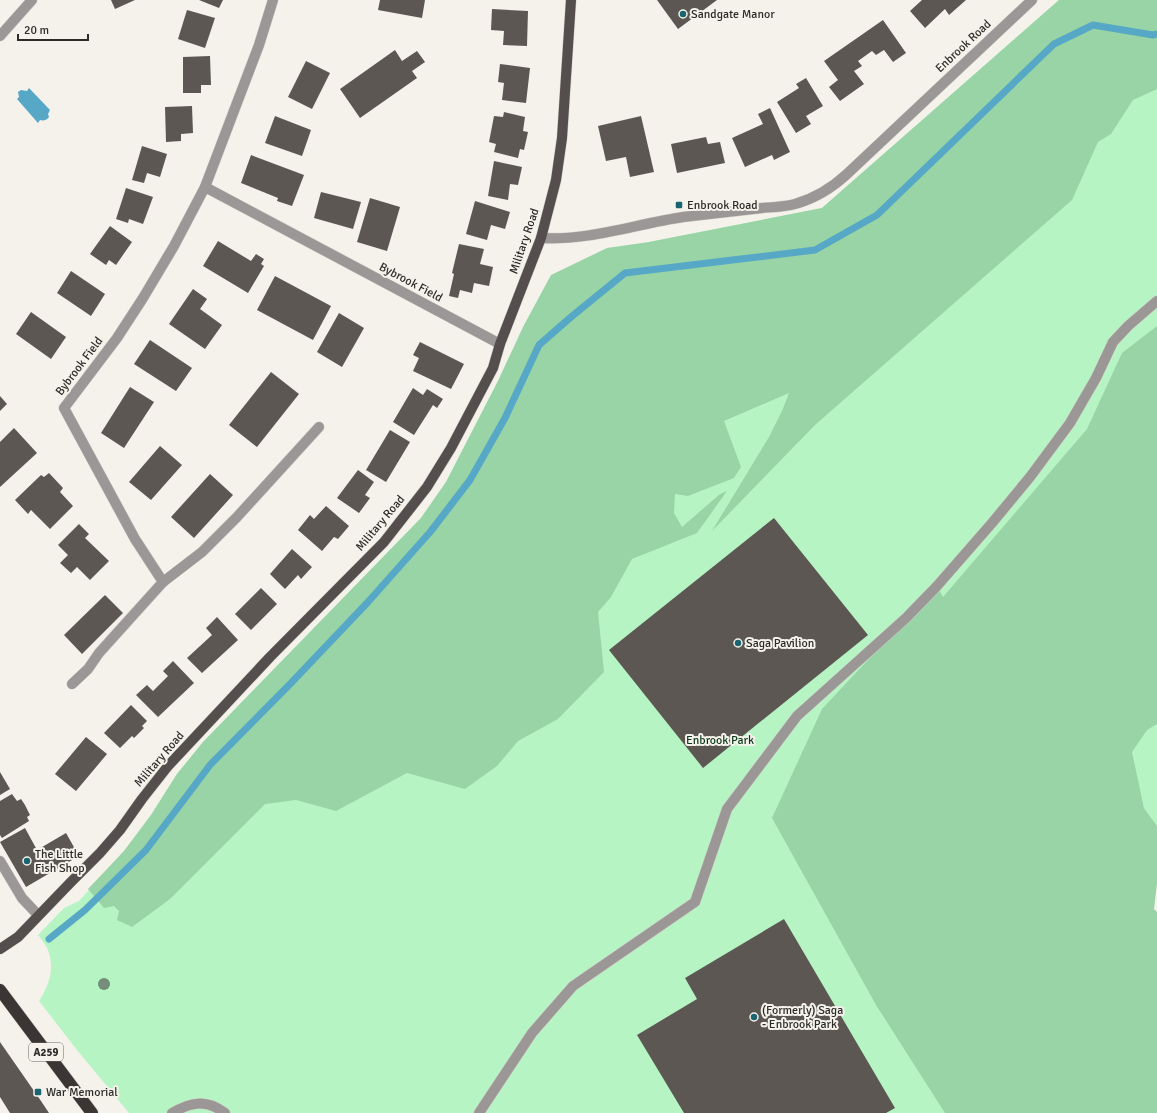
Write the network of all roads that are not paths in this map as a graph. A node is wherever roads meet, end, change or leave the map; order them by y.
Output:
1 (32, 0) edge
2 (273, 0) edge
3 (570, 0) edge
4 (1032, 0) edge
5 (0, 36) edge
6 (205, 187) junction
7 (541, 238) junction
8 (1157, 301) edge
9 (500, 344) junction
10 (319, 428) dead end
11 (163, 582) junction
12 (72, 684) dead end
13 (0, 861) edge
14 (38, 915) junction
15 (0, 949) edge
16 (0, 990) edge
17 (92, 1113) edge
18 (172, 1113) edge
19 (225, 1113) edge
20 (479, 1113) edge

1 - 5 street
2 - 6 street, Bybrook Field
3 - 7 main road, Military Road
4 - 7 street, Enbrook Road
6 - 9 street, Bybrook Field
6 - 11 street, Bybrook Field
7 - 9 main road, Military Road
8 - 20 street
9 - 14 main road, Military Road
10 - 11 street
11 - 12 street
13 - 14 street
14 - 15 main road, Military Road
16 - 17 highway, A259
18 - 19 street

